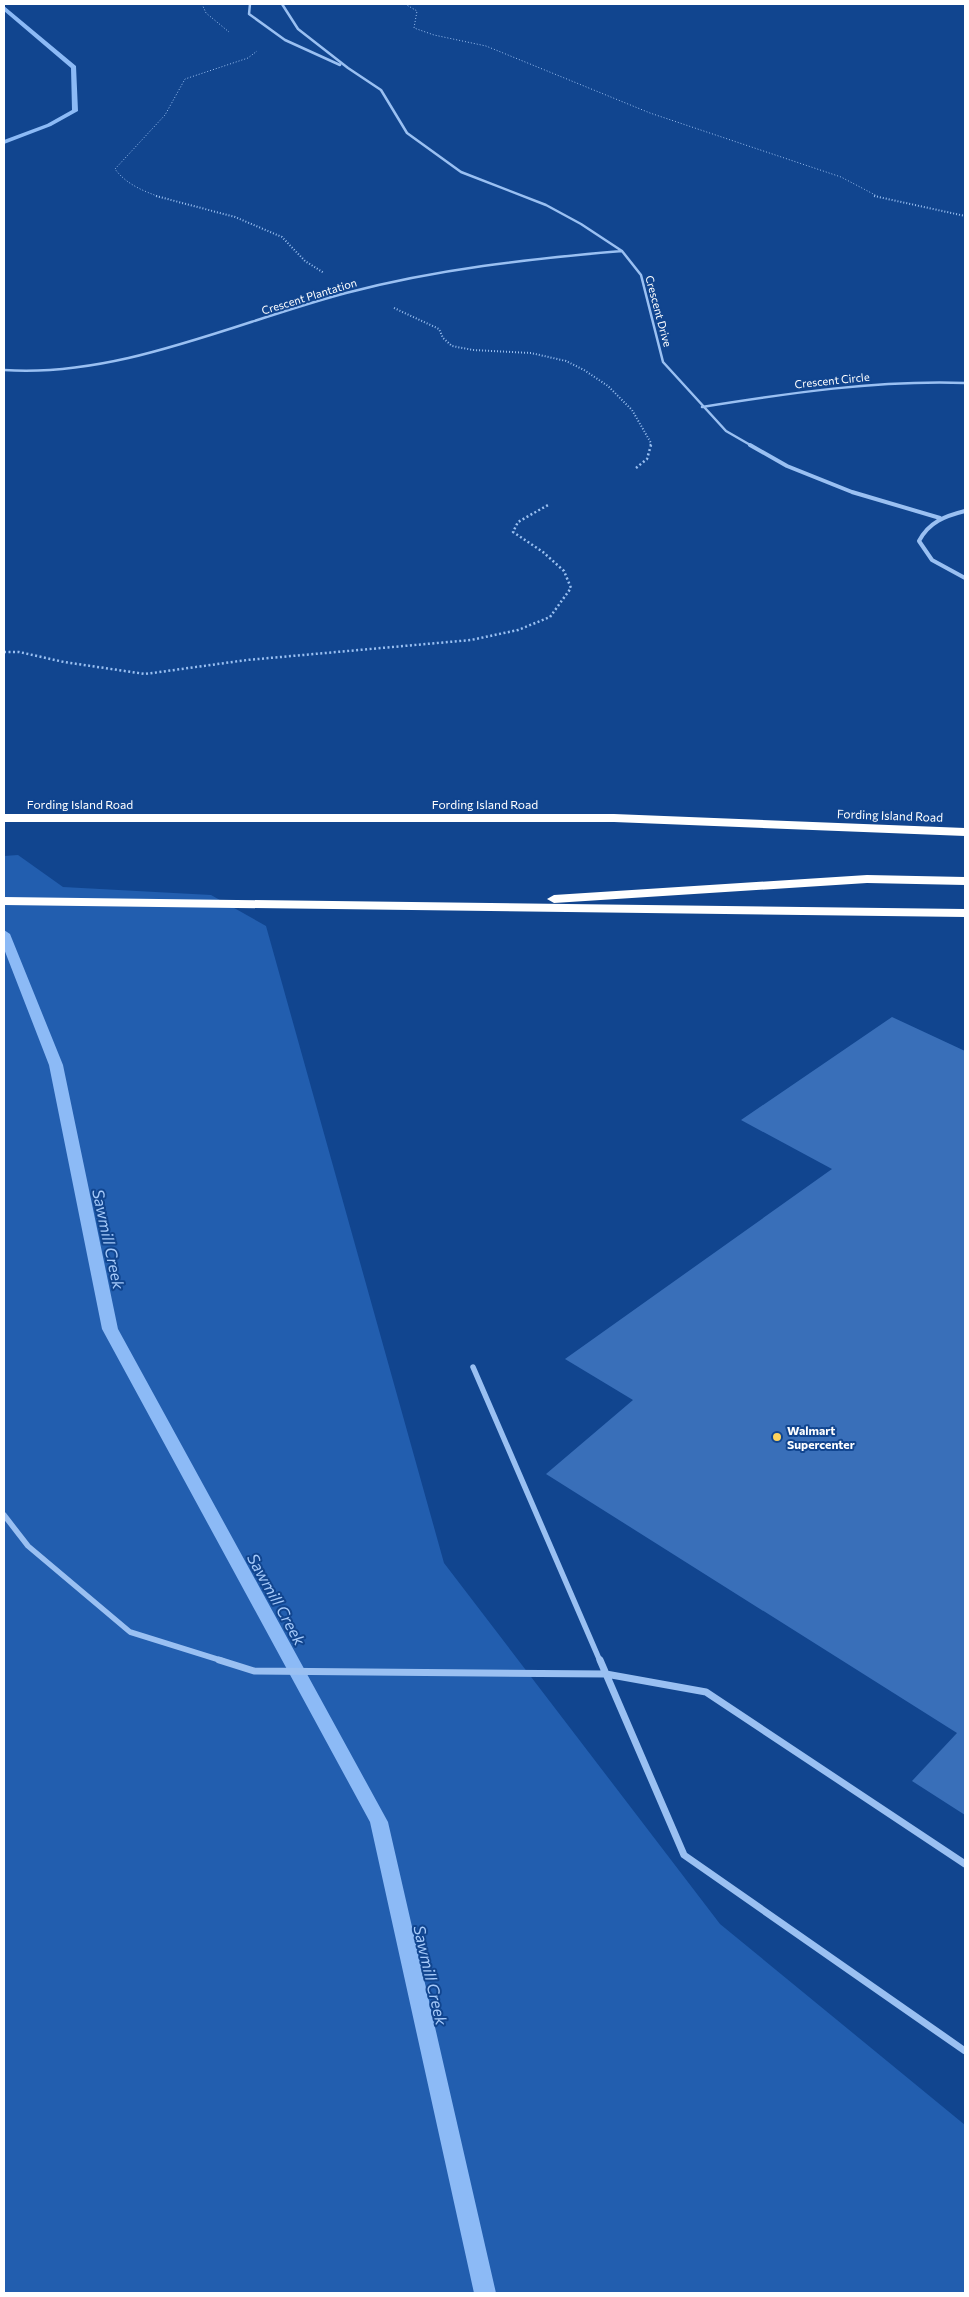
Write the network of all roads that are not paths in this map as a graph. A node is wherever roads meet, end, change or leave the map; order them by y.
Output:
1 (250, 4) edge
2 (282, 4) edge
3 (348, 68) junction
4 (622, 251) junction
5 (4, 370) edge
6 (965, 383) edge
7 (702, 407) junction
8 (965, 511) edge
9 (940, 518) junction
10 (965, 578) edge
11 (4, 818) edge
12 (965, 832) edge
13 (965, 881) edge
14 (4, 901) edge
15 (440, 907) junction
16 (899, 912) junction
17 (965, 913) edge
18 (965, 919) edge
19 (473, 1367) dead end
20 (4, 1515) edge
21 (606, 1674) junction
22 (965, 1864) edge
23 (965, 2051) edge

1 - 3 street, Crescent Drive
2 - 3 street, Crescent Drive
3 - 4 street, Crescent Drive
4 - 5 street, Crescent Plantation
4 - 7 street, Crescent Drive
6 - 7 street, Crescent Circle
7 - 9 street, Crescent Drive
8 - 9 street
9 - 10 street
11 - 12 highway, Fording Island Road
13 - 15 highway
14 - 15 highway
15 - 16 highway
16 - 17 highway
16 - 18 highway
19 - 21 street
20 - 21 street
21 - 22 street
21 - 23 street

